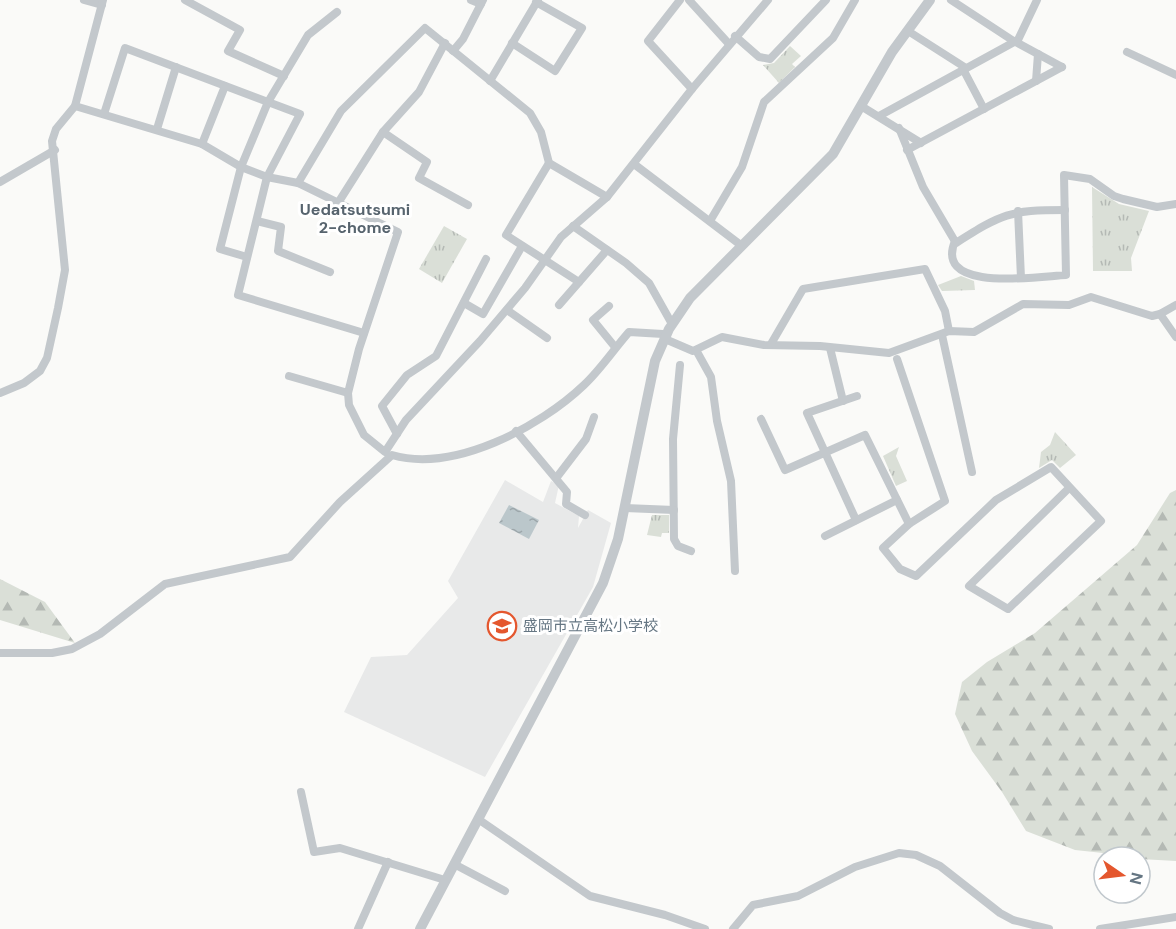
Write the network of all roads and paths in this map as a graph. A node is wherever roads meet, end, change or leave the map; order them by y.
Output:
1 (84, 0) edge
2 (184, 0) edge
3 (471, 0) edge
4 (680, 0) edge
5 (689, 0) edge
6 (768, 0) edge
7 (826, 0) edge
8 (855, 0) edge
9 (930, 0) edge
10 (951, 0) edge
11 (1037, 0) edge
12 (537, 1) edge
13 (103, 2) edge
14 (482, 2) edge
15 (337, 12) dead end
16 (908, 31) junction
17 (732, 40) junction
18 (1016, 42) junction
19 (445, 43) junction
20 (513, 44) junction
21 (453, 51) junction
22 (1127, 52) dead end
23 (1038, 54) junction
24 (176, 67) junction
25 (964, 68) junction
26 (1176, 75) edge
27 (284, 76) junction
28 (490, 81) junction
29 (1036, 81) junction
30 (225, 86) junction
31 (692, 89) junction
32 (268, 102) junction
33 (75, 106) junction
34 (861, 106) junction
35 (984, 109) junction
36 (104, 114) junction
37 (879, 116) junction
38 (899, 128) junction
39 (157, 129) junction
40 (382, 132) junction
41 (921, 143) junction
42 (202, 144) junction
43 (55, 150) junction
44 (907, 150) junction
45 (549, 163) junction
46 (634, 164) junction
47 (241, 167) junction
48 (267, 177) junction
49 (0, 182) edge
50 (298, 183) junction
51 (607, 197) junction
52 (338, 203) junction
53 (1176, 204) edge
54 (468, 205) dead end
55 (1065, 210) junction
56 (1018, 211) junction
57 (257, 221) junction
58 (710, 221) junction
59 (573, 226) junction
60 (955, 241) junction
61 (522, 246) junction
62 (742, 246) junction
63 (607, 250) junction
64 (248, 257) junction
65 (486, 259) dead end
66 (546, 259) junction
67 (330, 272) dead end
68 (1021, 278) junction
69 (579, 282) junction
70 (464, 303) junction
71 (559, 305) dead end
72 (1176, 305) edge
73 (609, 306) dead end
74 (507, 310) junction
75 (483, 314) junction
76 (1160, 314) junction
77 (495, 323) junction
78 (672, 324) junction
79 (364, 333) junction
80 (945, 333) junction
81 (664, 336) junction
82 (1176, 337) edge
83 (547, 338) dead end
84 (771, 344) junction
85 (615, 347) junction
86 (830, 348) junction
87 (696, 350) junction
88 (897, 359) dead end
89 (680, 365) dead end
90 (289, 376) dead end
91 (0, 393) edge
92 (348, 393) junction
93 (857, 396) dead end
94 (843, 401) junction
95 (594, 417) dead end
96 (761, 419) dead end
97 (516, 431) junction
98 (397, 434) junction
99 (825, 452) junction
100 (972, 472) dead end
101 (557, 477) junction
102 (1069, 488) junction
103 (897, 500) junction
104 (625, 508) junction
105 (674, 510) junction
106 (585, 515) dead end
107 (856, 520) junction
108 (909, 524) junction
109 (825, 536) dead end
110 (691, 551) dead end
111 (735, 571) dead end
112 (0, 653) edge
113 (301, 792) dead end
114 (478, 819) junction
115 (388, 862) junction
116 (454, 864) junction
117 (446, 880) junction
118 (505, 891) dead end
119 (1176, 917) edge
120 (358, 929) edge
121 (420, 929) edge
122 (705, 929) edge
123 (733, 929) edge
124 (1049, 929) edge
125 (1100, 929) edge

1 - 13 street
2 - 27 street
3 - 14 street
4 - 31 street
5 - 17 street
6 - 17 street
7 - 17 street
8 - 58 street
9 - 16 street
10 - 18 street
11 - 18 street
12 - 20 street
12 - 20 street
13 - 33 street
14 - 21 street
15 - 27 street
16 - 25 street
16 - 34 street
17 - 31 street
18 - 23 street
18 - 25 street
19 - 21 street
19 - 40 street
19 - 50 street
20 - 28 street
21 - 28 street
22 - 26 street
23 - 29 street
23 - 29 street
24 - 30 street
24 - 36 street
24 - 39 street
25 - 35 street
25 - 37 street
27 - 32 street
28 - 45 street
29 - 35 street
30 - 32 street
30 - 42 street
31 - 46 street
32 - 47 street
32 - 48 street
33 - 36 street
33 - 43 street
34 - 37 street
34 - 62 street
35 - 41 street
36 - 39 street
37 - 38 street
38 - 41 street
38 - 44 street
39 - 42 street
40 - 52 street
40 - 54 street
41 - 44 street
42 - 47 street
43 - 49 street
43 - 91 street
44 - 60 street
45 - 51 street
45 - 61 street
46 - 51 street
46 - 58 street
47 - 48 street
47 - 64 street
48 - 50 street
48 - 57 street
50 - 52 street
51 - 59 street
52 - 79 street
53 - 55 street
55 - 56 street
55 - 68 street
56 - 60 street
56 - 68 street
57 - 64 street
57 - 67 street
58 - 62 street
59 - 63 street
59 - 66 street
60 - 68 street
61 - 66 street
61 - 75 street
62 - 78 street
63 - 69 street
63 - 78 street
64 - 79 street
65 - 70 street
66 - 69 street
66 - 74 street
69 - 71 street
70 - 75 street
70 - 98 street
72 - 76 street
73 - 85 street
74 - 77 street
74 - 83 street
75 - 77 street
76 - 80 street
76 - 82 street
77 - 98 street
78 - 81 street
79 - 92 street
80 - 84 street
80 - 86 street
80 - 100 street
81 - 85 street
81 - 87 street
81 - 104 street
84 - 86 street
84 - 87 street
85 - 97 street
86 - 94 street
87 - 111 street
88 - 108 street
89 - 105 street
90 - 92 street
92 - 98 street
93 - 94 street
94 - 99 street
95 - 101 street
96 - 99 street
97 - 101 street
97 - 112 street
99 - 103 street
99 - 107 street
101 - 106 street
102 - 102 street
102 - 108 street
103 - 107 street
103 - 108 street
104 - 105 street
104 - 114 street
105 - 110 street
107 - 109 street
113 - 115 street
114 - 116 street
114 - 122 street
115 - 117 street
115 - 120 street
116 - 117 street
116 - 118 street
117 - 121 street
119 - 125 street
123 - 124 street

